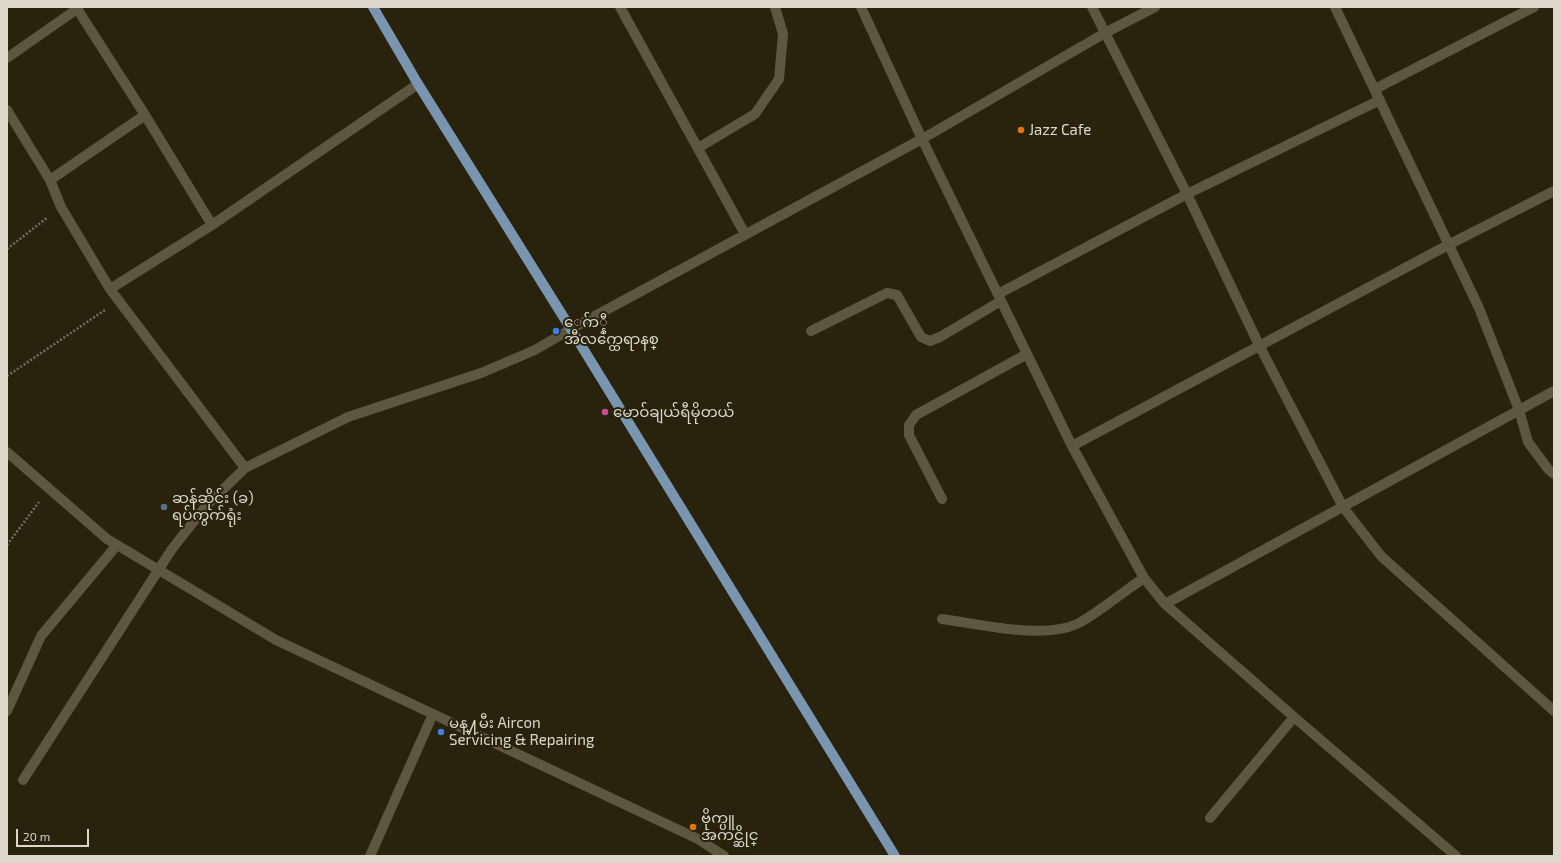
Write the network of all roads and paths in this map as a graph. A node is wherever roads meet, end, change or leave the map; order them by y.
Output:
1 (373, 7) edge
2 (620, 7) edge
3 (775, 7) edge
4 (861, 7) edge
5 (1092, 7) edge
6 (1155, 7) edge
7 (1336, 7) edge
8 (1534, 7) edge
9 (77, 8) edge
10 (1105, 33) junction
11 (7, 58) edge
12 (418, 84) junction
13 (1375, 89) junction
14 (1380, 100) junction
15 (7, 110) edge
16 (145, 115) junction
17 (922, 139) junction
18 (698, 148) junction
19 (50, 180) junction
20 (1554, 191) edge
21 (1187, 194) junction
22 (61, 207) junction
23 (212, 225) junction
24 (745, 234) junction
25 (1448, 245) junction
26 (7, 249) edge
27 (110, 289) junction
28 (999, 297) junction
29 (119, 301) junction
30 (571, 328) junction
31 (811, 331) dead end
32 (1259, 345) junction
33 (1027, 354) junction
34 (7, 376) edge
35 (1554, 391) edge
36 (1518, 410) junction
37 (1072, 446) junction
38 (7, 452) edge
39 (245, 468) junction
40 (1554, 474) edge
41 (49, 489) junction
42 (942, 500) dead end
43 (1344, 507) junction
44 (7, 545) edge
45 (117, 545) junction
46 (158, 572) junction
47 (1144, 578) junction
48 (1165, 604) junction
49 (942, 619) dead end
50 (7, 711) edge
51 (1554, 711) edge
52 (433, 714) junction
53 (1294, 717) junction
54 (23, 780) dead end
55 (1210, 818) dead end
56 (370, 856) edge
57 (724, 856) edge
58 (895, 856) edge
59 (1456, 856) edge

1 - 12 main road
2 - 18 street
3 - 18 street
4 - 17 street
5 - 10 street
6 - 10 street
7 - 13 street
8 - 13 street
9 - 11 street
9 - 16 street
10 - 17 street
10 - 21 street
12 - 23 street
12 - 30 main road
13 - 14 street
14 - 21 street
14 - 25 street
15 - 19 street
16 - 19 street
16 - 23 street
17 - 24 street
17 - 28 street
18 - 24 street
19 - 22 street
20 - 25 street
21 - 28 street
21 - 32 street
22 - 26 path
22 - 27 street
23 - 27 street
24 - 30 street
25 - 32 street
25 - 36 street
27 - 29 street
28 - 31 street
28 - 33 street
29 - 34 path
29 - 39 street
30 - 39 street
30 - 58 main road
32 - 37 street
32 - 43 street
33 - 37 street
33 - 42 street
35 - 36 street
36 - 40 street
36 - 43 street
37 - 47 street
38 - 41 street
39 - 46 street
41 - 44 path
41 - 45 street
43 - 48 street
43 - 51 street
45 - 46 street
45 - 50 street
46 - 52 street
46 - 54 street
47 - 48 street
47 - 49 street
48 - 53 street
52 - 56 street
52 - 57 street
53 - 55 street
53 - 59 street

